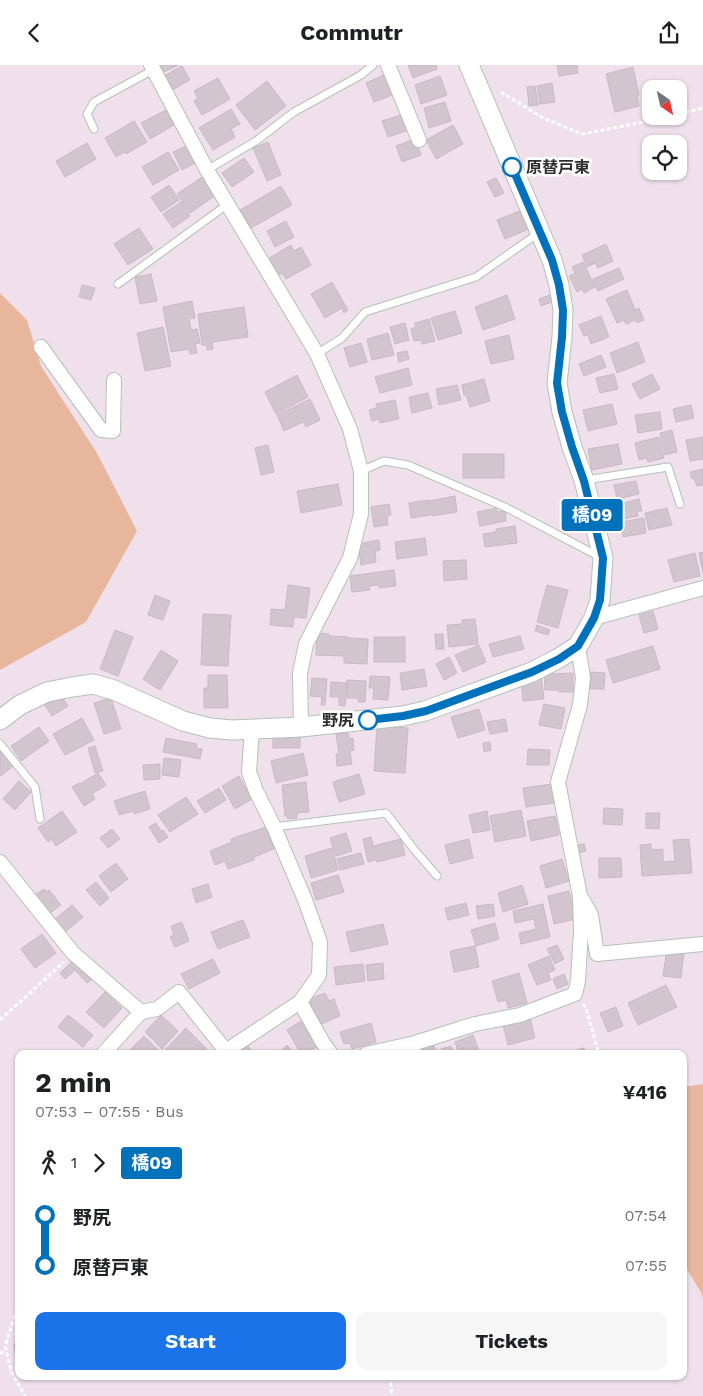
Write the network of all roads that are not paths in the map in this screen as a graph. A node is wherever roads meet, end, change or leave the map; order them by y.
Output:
1 (374, 65) edge
2 (388, 65) edge
3 (152, 67) edge
4 (472, 71) edge
5 (94, 129) dead end
6 (419, 140) dead end
7 (207, 171) junction
8 (228, 204) junction
9 (540, 232) junction
10 (118, 284) dead end
11 (41, 347) dead end
12 (316, 354) junction
13 (114, 381) dead end
14 (361, 471) junction
15 (584, 481) junction
16 (680, 504) dead end
17 (603, 558) junction
18 (703, 588) edge
19 (594, 618) junction
20 (578, 646) junction
21 (0, 720) edge
22 (301, 727) junction
23 (252, 729) junction
24 (0, 744) edge
25 (40, 819) dead end
26 (274, 827) junction
27 (0, 862) edge
28 (437, 876) dead end
29 (580, 896) junction
30 (703, 943) edge
31 (300, 1002) junction
32 (140, 1012) junction
33 (417, 1048) edge
34 (107, 1050) edge
35 (225, 1050) edge
36 (228, 1050) edge
37 (328, 1050) edge
38 (400, 1050) edge

1 - 7 lane
2 - 6 street
3 - 5 lane
3 - 7 street
4 - 9 street
7 - 8 street
8 - 10 lane
8 - 12 street
9 - 12 lane
9 - 15 street
11 - 13 street
12 - 14 street
14 - 17 lane
14 - 22 street
15 - 16 lane
15 - 17 street
17 - 19 street
18 - 19 street
19 - 20 street
20 - 22 street
20 - 29 street
21 - 23 street
22 - 23 street
23 - 26 street
24 - 25 lane
26 - 28 lane
26 - 31 street
27 - 32 street
29 - 30 street
29 - 33 street
31 - 36 street
31 - 37 street
32 - 34 street
32 - 35 street
33 - 38 street

